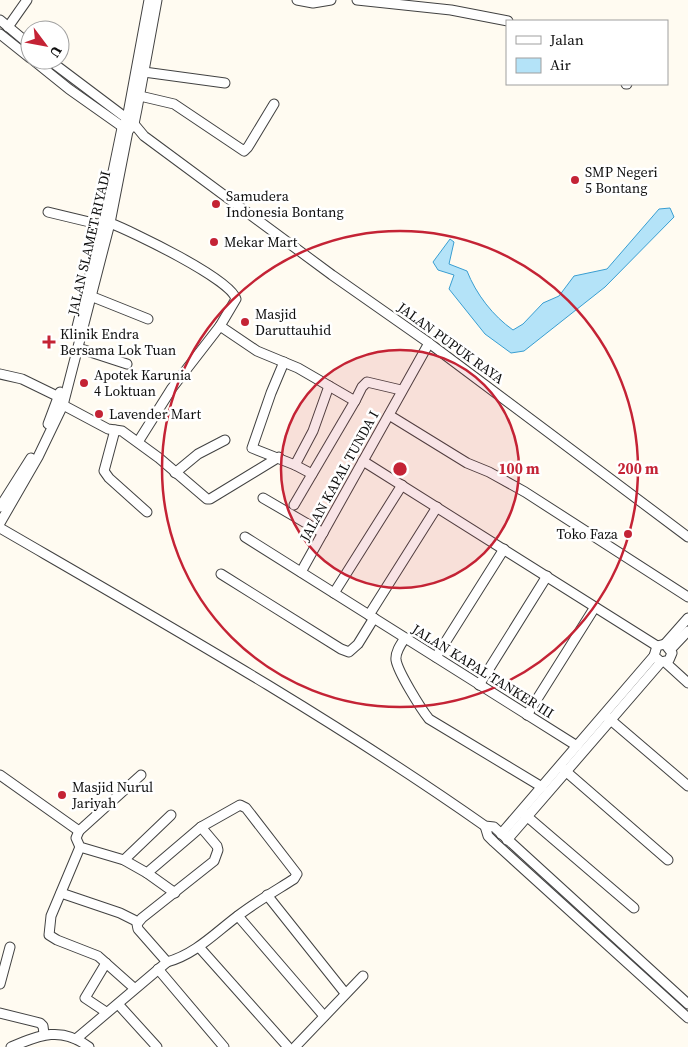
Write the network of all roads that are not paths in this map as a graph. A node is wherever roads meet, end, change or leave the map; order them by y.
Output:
1 (27, 0) edge
2 (149, 0) edge
3 (157, 0) edge
4 (298, 0) edge
5 (331, 0) edge
6 (357, 0) edge
7 (0, 20) edge
8 (506, 21) edge
9 (8, 27) junction
10 (0, 34) edge
11 (20, 37) edge
12 (20, 50) edge
13 (47, 70) edge
14 (61, 70) edge
15 (144, 72) junction
16 (225, 83) dead end
17 (140, 96) junction
18 (274, 104) dead end
19 (128, 125) junction
20 (48, 212) dead end
21 (106, 224) junction
22 (88, 295) junction
23 (148, 319) dead end
24 (220, 326) junction
25 (429, 342) junction
26 (78, 348) junction
27 (284, 362) junction
28 (127, 364) dead end
29 (0, 374) edge
30 (329, 386) junction
31 (400, 392) junction
32 (355, 400) junction
33 (61, 401) junction
34 (389, 415) junction
35 (115, 430) junction
36 (224, 440) dead end
37 (138, 442) junction
38 (278, 458) junction
39 (363, 460) junction
40 (295, 465) junction
41 (175, 473) junction
42 (312, 474) junction
43 (402, 485) junction
44 (264, 498) dead end
45 (294, 504) dead end
46 (0, 507) edge
47 (437, 507) junction
48 (147, 512) dead end
49 (0, 523) edge
50 (0, 528) edge
51 (323, 533) junction
52 (244, 537) dead end
53 (688, 537) edge
54 (504, 549) junction
55 (301, 572) junction
56 (221, 574) dead end
57 (547, 576) junction
58 (334, 593) junction
59 (688, 597) edge
60 (595, 607) junction
61 (371, 617) junction
62 (688, 618) edge
63 (688, 631) edge
64 (405, 638) junction
65 (664, 646) junction
66 (436, 657) junction
67 (660, 660) junction
68 (688, 683) edge
69 (479, 685) junction
70 (527, 715) junction
71 (607, 717) junction
72 (577, 746) junction
73 (563, 769) junction
74 (0, 775) edge
75 (141, 775) dead end
76 (688, 786) edge
77 (542, 787) junction
78 (524, 814) junction
79 (171, 815) dead end
80 (486, 826) junction
81 (201, 827) junction
82 (79, 831) junction
83 (504, 837) junction
84 (80, 847) junction
85 (124, 860) junction
86 (668, 860) dead end
87 (147, 873) junction
88 (562, 888) junction
89 (61, 893) junction
90 (175, 893) junction
91 (267, 895) junction
92 (554, 896) junction
93 (634, 908) dead end
94 (238, 916) junction
95 (138, 922) junction
96 (10, 947) dead end
97 (199, 947) junction
98 (167, 962) junction
99 (106, 963) junction
100 (158, 969) junction
101 (363, 976) dead end
102 (0, 984) edge
103 (134, 988) junction
104 (345, 994) junction
105 (118, 1004) junction
106 (688, 1004) edge
107 (106, 1012) junction
108 (0, 1013) edge
109 (324, 1016) junction
110 (688, 1018) edge
111 (44, 1034) junction
112 (76, 1039) junction
113 (32, 1043) edge
114 (11, 1047) edge
115 (89, 1047) edge
116 (157, 1047) edge
117 (224, 1047) edge
118 (288, 1047) edge
119 (295, 1047) edge

1 - 9 street
2 - 19 street
3 - 15 street
4 - 5 street
6 - 8 street
7 - 9 street
9 - 11 street
10 - 12 street
13 - 19 street
14 - 19 street
15 - 16 street
15 - 17 street
17 - 18 street
17 - 19 street
19 - 21 street, JALAN SLAMET RIYADI
19 - 25 street, JALAN PUPUK RAYA
20 - 21 street
21 - 22 street, JALAN SLAMET RIYADI
21 - 24 street
22 - 23 street
22 - 26 street, JALAN SLAMET RIYADI
22 - 33 street, JALAN SLAMET RIYADI
24 - 27 street
24 - 37 street
25 - 31 street, JALAN KAPAL TUNDA I
25 - 53 street, JALAN PUPUK RAYA
26 - 28 street
26 - 33 street, JALAN SLAMET RIYADI
27 - 30 street
27 - 38 street
29 - 33 street
30 - 32 street
30 - 40 street
31 - 32 street
31 - 34 street, JALAN KAPAL TUNDA I
32 - 42 street
33 - 35 street
33 - 46 street, JALAN SLAMET RIYADI
33 - 49 street, JALAN SLAMET RIYADI
34 - 39 street, JALAN KAPAL TUNDA I
34 - 59 street
35 - 37 street
35 - 48 street
36 - 41 street
37 - 41 street
38 - 40 street
38 - 41 street
39 - 43 street
39 - 51 street, JALAN KAPAL TUNDA I
40 - 42 street
42 - 45 street
43 - 47 street
43 - 58 street
44 - 51 street
47 - 54 street
47 - 61 street
50 - 80 street
51 - 55 street, JALAN KAPAL TUNDA I
52 - 55 street, JALAN KAPAL TANKER III
54 - 57 street
54 - 66 street
55 - 58 street, JALAN KAPAL TANKER III
56 - 61 street
57 - 60 street
57 - 69 street
58 - 61 street, JALAN KAPAL TANKER III
60 - 65 street
60 - 70 street
61 - 64 street, JALAN KAPAL TANKER III
62 - 65 street
63 - 65 street
64 - 66 street, JALAN KAPAL TANKER III
64 - 77 street
65 - 67 street
65 - 67 street
66 - 69 street, JALAN KAPAL TANKER III
67 - 68 street
67 - 71 street
69 - 70 street, JALAN KAPAL TANKER III
70 - 72 street, JALAN KAPAL TANKER III
71 - 72 street
71 - 73 street
71 - 76 street
72 - 73 street
73 - 77 street
73 - 78 street
73 - 86 street
74 - 82 street
75 - 82 street
77 - 78 street
78 - 83 street
78 - 93 street
79 - 85 street
80 - 83 street
80 - 92 street
81 - 87 street
81 - 90 street
81 - 91 street
82 - 84 street
83 - 88 street
84 - 85 street
84 - 89 street
85 - 87 street
87 - 90 street
88 - 92 street
88 - 106 street
89 - 95 street
89 - 99 street
90 - 95 street
91 - 94 street
91 - 104 street
92 - 110 street
94 - 97 street
94 - 109 street
95 - 98 street
96 - 102 street
97 - 98 street
97 - 118 street
98 - 100 street
99 - 103 street
99 - 107 street
100 - 103 street
100 - 117 street
101 - 104 street
103 - 105 street
104 - 109 street
105 - 107 street
105 - 116 street
107 - 112 street
108 - 111 street
109 - 119 street
111 - 112 street
111 - 113 street
112 - 115 street
113 - 114 street

